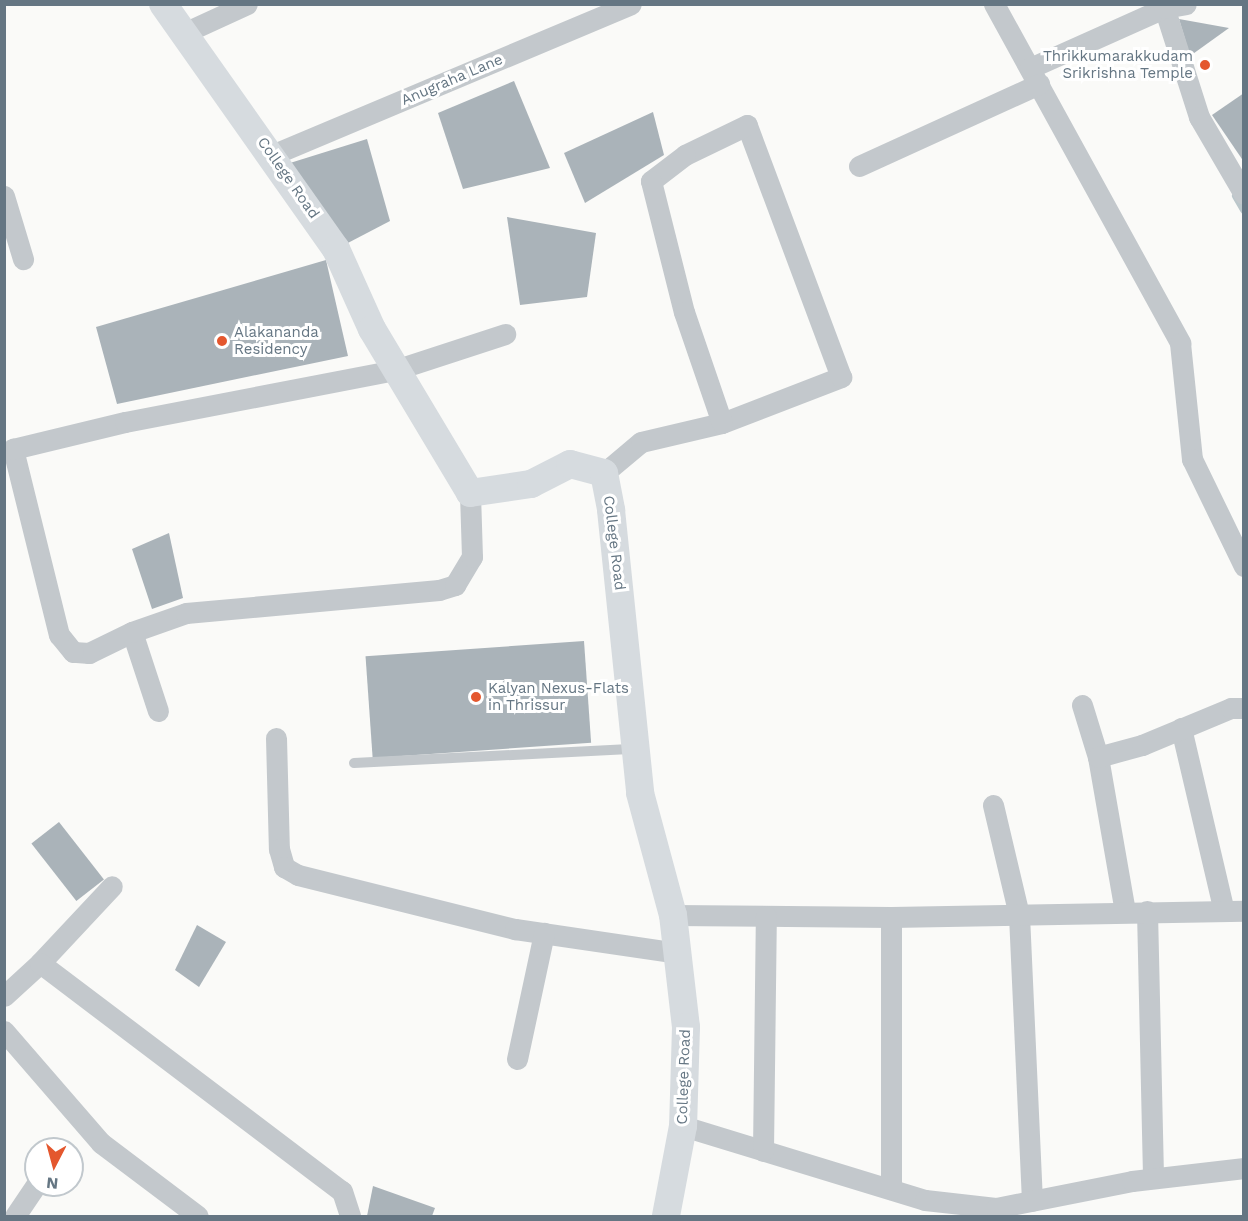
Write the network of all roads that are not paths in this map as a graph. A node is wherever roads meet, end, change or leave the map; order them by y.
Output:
1 (163, 4) edge
2 (247, 4) edge
3 (631, 4) edge
4 (994, 4) edge
5 (1186, 4) edge
6 (1164, 6) edge
7 (184, 33) junction
8 (1035, 76) junction
9 (272, 155) junction
10 (859, 166) dead end
11 (1243, 192) edge
12 (4, 196) edge
13 (23, 259) dead end
14 (505, 334) dead end
15 (395, 369) junction
16 (722, 423) junction
17 (604, 473) junction
18 (470, 493) junction
19 (1244, 567) edge
20 (132, 632) junction
21 (1082, 705) dead end
22 (1244, 708) edge
23 (158, 711) dead end
24 (1181, 728) junction
25 (276, 738) dead end
26 (636, 749) junction
27 (1098, 757) junction
28 (354, 763) dead end
29 (993, 805) dead end
30 (112, 886) dead end
31 (1125, 911) junction
32 (1147, 911) junction
33 (1234, 911) edge
34 (673, 915) junction
35 (1019, 915) junction
36 (766, 916) junction
37 (891, 917) junction
38 (544, 933) junction
39 (677, 953) junction
40 (40, 963) junction
41 (4, 996) edge
42 (4, 1031) edge
43 (517, 1059) dead end
44 (683, 1126) junction
45 (764, 1151) junction
46 (1244, 1168) edge
47 (1153, 1178) junction
48 (891, 1189) junction
49 (28, 1197) edge
50 (1032, 1201) junction
51 (15, 1216) edge
52 (198, 1216) edge
53 (350, 1216) edge
54 (666, 1216) edge

1 - 7 street, College Road
2 - 7 street
3 - 9 street, Anugraha Lane
4 - 8 street
5 - 6 street
6 - 8 street
6 - 11 street
7 - 9 street, College Road
8 - 10 street
8 - 19 street
9 - 15 street, College Road
12 - 13 street
14 - 15 street
15 - 18 street, College Road
15 - 20 street
16 - 16 street
16 - 17 street
17 - 18 street
17 - 26 street, College Road
18 - 20 street
20 - 23 street
21 - 27 street
22 - 24 street
24 - 27 street
24 - 33 street
25 - 38 street
26 - 28 lane
26 - 34 street, College Road
27 - 31 street
29 - 35 street
30 - 40 street
31 - 32 street
31 - 35 street
32 - 33 street
32 - 47 street
34 - 36 street
34 - 39 street, College Road
35 - 37 street
35 - 50 street
36 - 37 street
36 - 45 street
37 - 48 street
38 - 39 street
38 - 43 street
39 - 44 street, College Road
40 - 41 street
40 - 53 street
42 - 52 street
44 - 45 street
44 - 54 street, College Road
45 - 48 street
46 - 47 street
47 - 50 street
48 - 50 street
49 - 51 street

